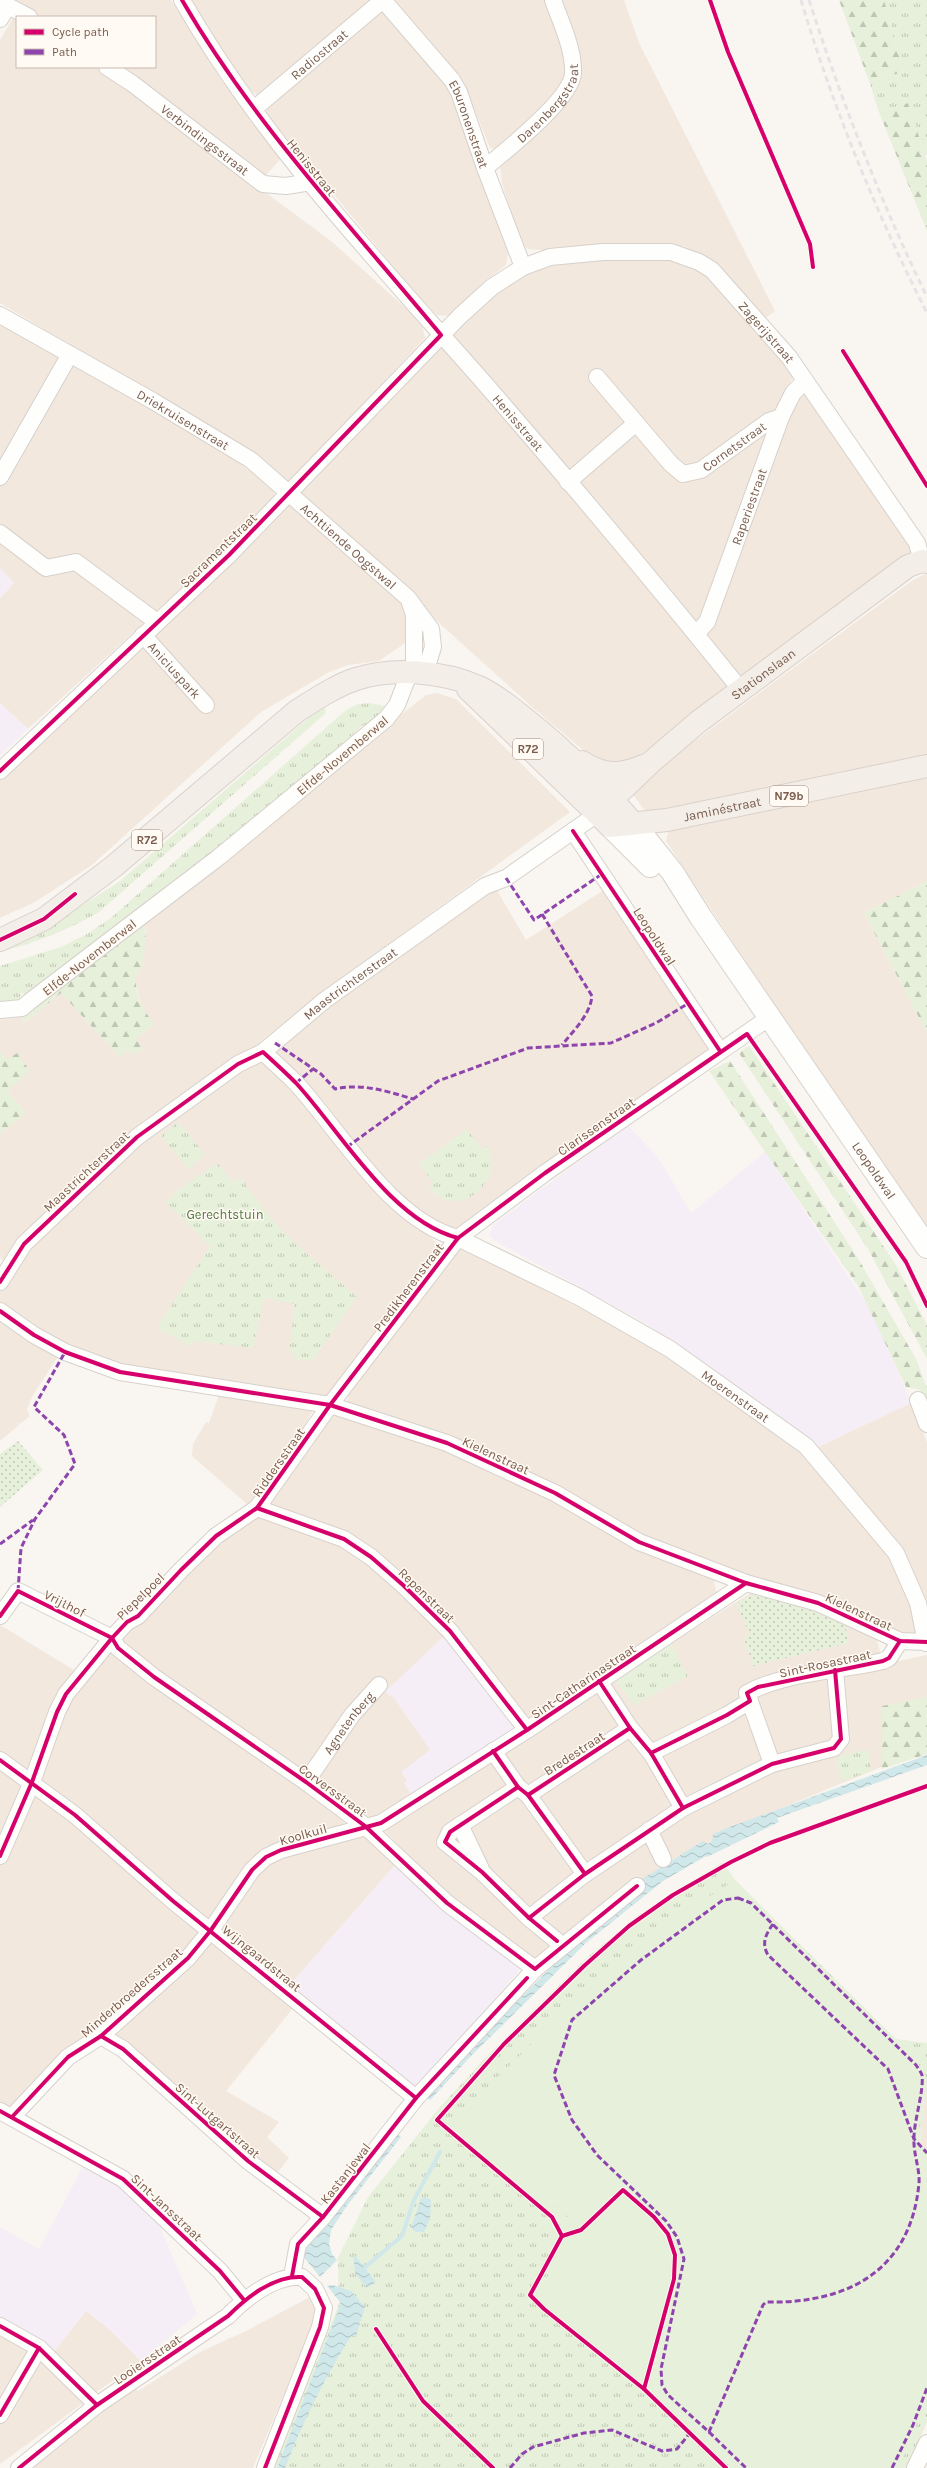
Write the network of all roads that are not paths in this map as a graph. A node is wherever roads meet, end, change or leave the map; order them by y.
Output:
1 (182, 0) edge
2 (383, 0) edge
3 (553, 0) edge
4 (4, 8) edge
5 (26, 16) edge
6 (109, 68) edge
7 (254, 109) junction
8 (485, 168) junction
9 (311, 182) junction
10 (523, 267) junction
11 (0, 315) edge
12 (441, 335) junction
13 (69, 356) junction
14 (597, 377) dead end
15 (805, 381) junction
16 (781, 417) junction
17 (636, 422) junction
18 (0, 477) edge
19 (568, 482) junction
20 (288, 494) junction
21 (0, 533) edge
22 (925, 561) edge
23 (157, 622) junction
24 (696, 634) junction
25 (143, 635) junction
26 (414, 672) junction
27 (462, 682) junction
28 (741, 690) junction
29 (206, 705) dead end
30 (566, 752) junction
31 (650, 763) junction
32 (927, 766) edge
33 (0, 771) edge
34 (607, 813) junction
35 (667, 820) junction
36 (633, 823) junction
37 (574, 831) junction
38 (658, 854) junction
39 (75, 894) junction
40 (700, 916) junction
41 (0, 924) edge
42 (0, 940) edge
43 (0, 1010) edge
44 (770, 1018) junction
45 (720, 1051) junction
46 (263, 1052) junction
47 (458, 1238) junction
48 (927, 1246) edge
49 (3, 1271) edge
50 (0, 1311) edge
51 (918, 1400) dead end
52 (330, 1406) junction
53 (927, 1424) edge
54 (257, 1508) junction
55 (216, 1536) joint
56 (746, 1583) junction
57 (6, 1597) edge
58 (0, 1616) edge
59 (112, 1638) junction
60 (900, 1641) junction
61 (926, 1643) edge
62 (835, 1670) junction
63 (599, 1681) junction
64 (379, 1685) dead end
65 (750, 1701) junction
66 (630, 1728) junction
67 (527, 1730) junction
68 (493, 1751) junction
69 (651, 1753) junction
70 (0, 1760) edge
71 (772, 1764) junction
72 (32, 1782) junction
73 (306, 1782) junction
74 (523, 1791) junction
75 (683, 1808) junction
76 (365, 1826) junction
77 (649, 1830) junction
78 (0, 1856) edge
79 (663, 1859) dead end
80 (585, 1874) junction
81 (637, 1886) dead end
82 (529, 1918) junction
83 (211, 1930) junction
84 (557, 1941) dead end
85 (535, 1969) junction
86 (101, 2036) junction
87 (416, 2098) junction
88 (6, 2114) edge
89 (323, 2217) junction
90 (292, 2276) junction
91 (244, 2300) junction
92 (0, 2326) edge
93 (39, 2348) junction
94 (97, 2405) junction
95 (0, 2415) edge
96 (927, 2444) edge
97 (19, 2468) edge
98 (265, 2468) edge
99 (915, 2468) edge

1 - 7 street, Henisstraat
2 - 7 street, Radiostraat
2 - 8 street, Eburonenstraat
3 - 8 street, Darenbergstraat
4 - 5 street
6 - 9 street, Verbindingsstraat
7 - 9 street, Henisstraat
8 - 10 street, Eburonenstraat
9 - 12 street, Henisstraat
10 - 12 street, Sacramentstraat
10 - 15 street, Zagerijstraat
11 - 13 street, Driekruisenstraat
12 - 19 street, Henisstraat
12 - 20 street, Sacramentstraat
13 - 18 street
13 - 20 street, Driekruisenstraat
14 - 17 street, Cornetstraat
15 - 16 street, Raperiestraat
15 - 22 street, Zagerijstraat
16 - 17 street, Cornetstraat
16 - 24 street, Raperiestraat
17 - 19 street
19 - 24 street, Henisstraat
20 - 23 street, Sacramentstraat
20 - 26 street, Achttiende Oogstwal
21 - 23 street
22 - 28 main road, Stationslaan
23 - 25 street, Sacramentstraat
24 - 28 street, Henisstraat
25 - 29 street, Aniciuspark
25 - 33 street, Sacramentstraat
26 - 27 main road, R72
26 - 39 main road, R72
26 - 43 street, Elfde-Novemberwal
27 - 30 main road, R72
27 - 34 main road, R72
28 - 31 main road, Stationslaan
30 - 31 main road
30 - 34 main road, R72
31 - 34 main road, Stationslaan
32 - 35 main road, Jaminéstraat / N79b
34 - 36 main road, Leopoldwal / R72
34 - 37 street, Maastrichterstraat
34 - 40 street, Leopoldwal
35 - 36 main road, Jaminéstraat / N79b
35 - 38 street
36 - 38 street, Leopoldwal
37 - 45 street, Leopoldwal
37 - 46 street, Maastrichterstraat
38 - 40 street, Leopoldwal
39 - 41 main road, R72
39 - 42 main road, R72
40 - 44 street, Leopoldwal
44 - 45 street, Clarissenstraat
44 - 48 street, Leopoldwal
45 - 47 street, Clarissenstraat
46 - 47 street, Moerenstraat
46 - 49 street, Maastrichterstraat
47 - 52 street, Predikherenstraat
47 - 61 street, Moerenstraat
50 - 52 street, Kielenstraat
51 - 53 street
52 - 54 street, Riddersstraat
52 - 56 street, Kielenstraat
54 - 55 street, Riddersstraat
54 - 67 street, Repenstraat
55 - 59 street, Piepelpoel
56 - 60 street, Kielenstraat
56 - 63 street, Sint-Catharinastraat
57 - 58 street
57 - 59 street, Vrijthof
59 - 72 street, Piepelpoel
59 - 73 street, Corversstraat
60 - 61 street, Kielenstraat
60 - 62 street, Sint-Rosastraat
62 - 65 street, Sint-Rosastraat
62 - 71 street
63 - 66 street
63 - 67 street, Sint-Catharinastraat
64 - 73 street, Agnetenberg
65 - 69 street
65 - 71 street
66 - 69 street
66 - 74 street, Bredestraat
67 - 68 street, Sint-Catharinastraat
68 - 74 street
68 - 76 street, Sint-Catharinastraat
69 - 75 street
70 - 72 street, Wijngaardstraat
71 - 75 street
72 - 78 street, Piepelpoel
72 - 83 street, Wijngaardstraat
73 - 76 street, Corversstraat
74 - 80 street
74 - 82 street, Bredestraat
75 - 77 street
76 - 83 street, Koolkuil
76 - 85 street, Corversstraat
77 - 79 street
77 - 80 street
80 - 82 street
81 - 85 street, Kastanjewal
82 - 84 street
83 - 86 street, Minderbroedersstraat
83 - 87 street, Wijngaardstraat
85 - 87 street, Kastanjewal
86 - 88 street, Minderbroedersstraat
86 - 89 street, Sint-Lutgartstraat
87 - 89 street, Kastanjewal
88 - 91 street, Sint-Jansstraat
89 - 90 street, Kastanjewal
90 - 91 street, Looiersstraat
90 - 98 street
91 - 94 street, Looiersstraat
92 - 93 street
93 - 94 street
93 - 95 street
94 - 97 street, Looiersstraat
96 - 99 street

